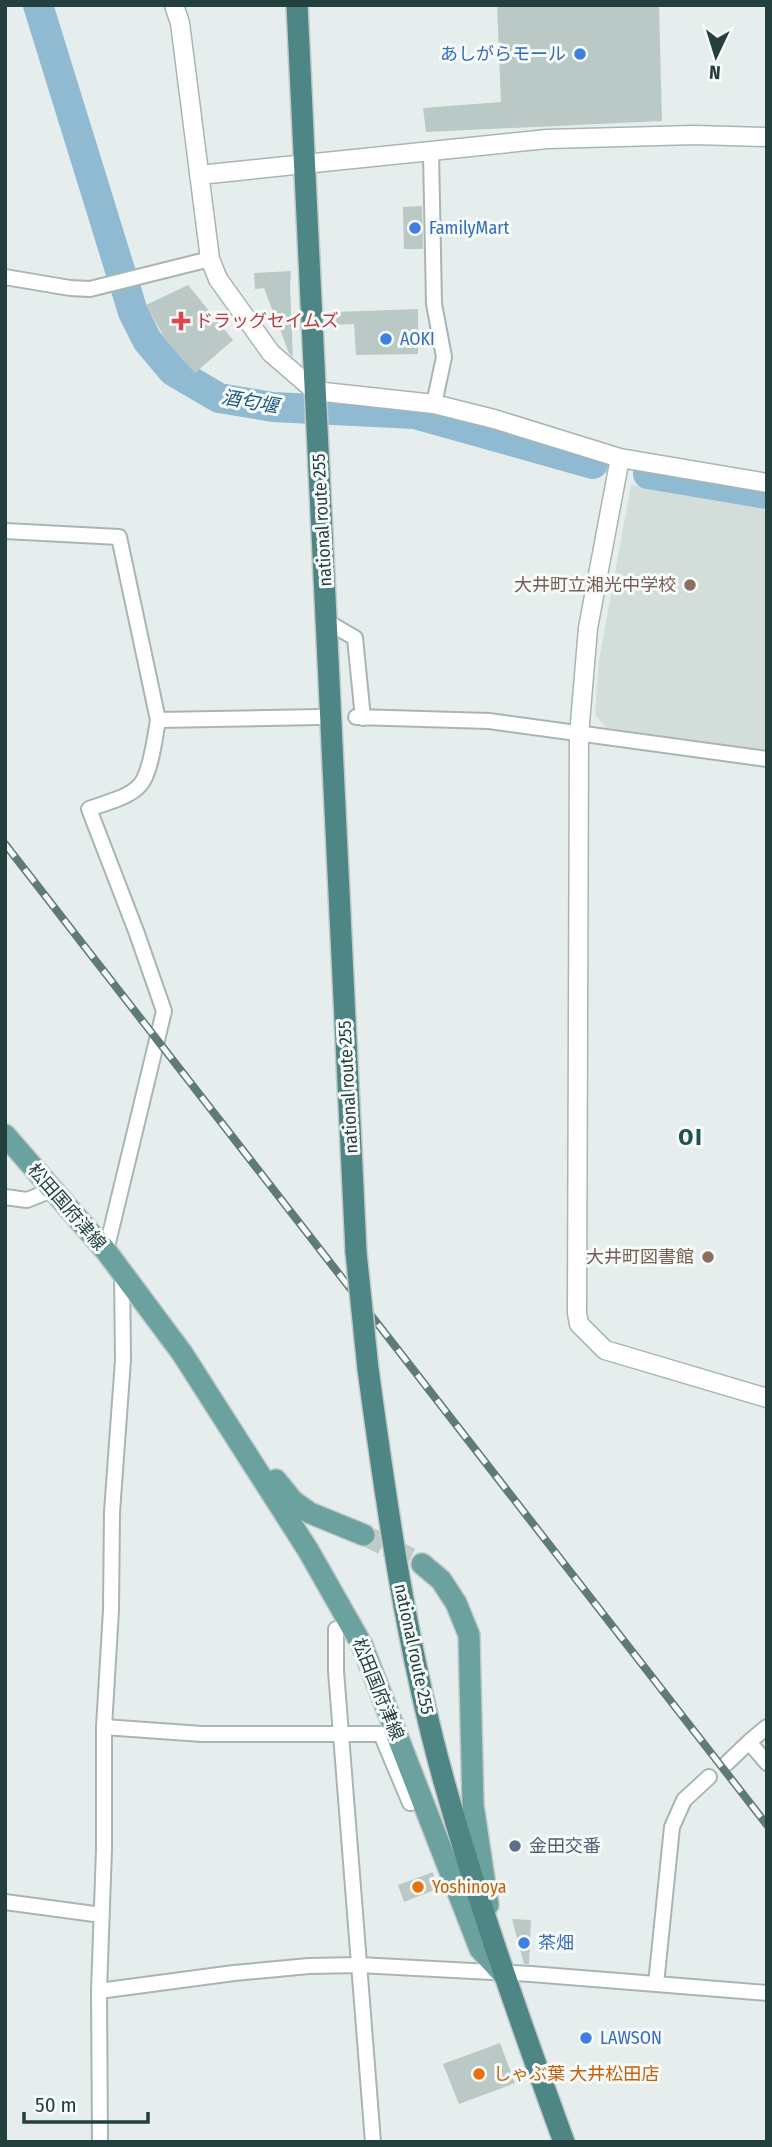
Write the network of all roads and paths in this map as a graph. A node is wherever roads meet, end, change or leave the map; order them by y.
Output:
1 (174, 5) edge
2 (297, 5) edge
3 (767, 137) edge
4 (431, 152) junction
5 (303, 164) junction
6 (199, 175) junction
7 (210, 259) junction
8 (5, 277) edge
9 (315, 395) junction
10 (434, 404) junction
11 (620, 458) junction
12 (767, 483) edge
13 (5, 531) edge
14 (326, 621) junction
15 (319, 717) dead end
16 (158, 720) junction
17 (579, 734) junction
18 (767, 759) edge
19 (5, 1135) edge
20 (52, 1189) junction
21 (5, 1197) edge
22 (106, 1251) junction
23 (122, 1272) junction
24 (767, 1398) edge
25 (224, 1417) junction
26 (365, 1535) tunnel mouth
27 (422, 1564) tunnel mouth
28 (336, 1629) dead end
29 (104, 1727) junction
30 (767, 1727) edge
31 (342, 1735) junction
32 (749, 1742) junction
33 (727, 1763) dead end
34 (767, 1763) edge
35 (709, 1777) dead end
36 (422, 1800) junction
37 (5, 1902) edge
38 (102, 1915) junction
39 (494, 1949) junction
40 (359, 1965) junction
41 (503, 1974) junction
42 (656, 1984) junction
43 (99, 1991) junction
44 (767, 1993) edge
45 (100, 2142) edge
46 (373, 2142) edge
47 (564, 2142) edge

1 - 6 street
2 - 5 highway, national route 255
3 - 4 street
4 - 5 street
4 - 10 street
5 - 6 street
5 - 9 highway, national route 255
6 - 7 street
7 - 8 street
7 - 9 street
9 - 10 street
9 - 14 highway, national route 255
10 - 11 street
11 - 12 street
11 - 17 street
13 - 16 street
14 - 17 street
14 - 39 highway, national route 255, bridge
15 - 16 street
16 - 22 street
17 - 18 street
17 - 24 street
19 - 20 main road, 松田国府津線
20 - 21 street
20 - 22 main road, 松田国府津線
22 - 23 main road, 松田国府津線
23 - 25 main road, 松田国府津線
23 - 29 street
25 - 26 main road, 松田国府津線
25 - 36 main road, 松田国府津線
27 - 39 main road
28 - 31 street
29 - 31 street
29 - 38 street
30 - 32 street
31 - 36 street
31 - 40 street
32 - 33 street
32 - 34 street
35 - 42 street
36 - 41 main road, 松田国府津線
37 - 38 street
38 - 43 street
39 - 41 highway, national route 255
40 - 41 street
40 - 43 street
40 - 46 street
41 - 42 street
41 - 47 highway, national route 255
42 - 44 street
43 - 45 street

